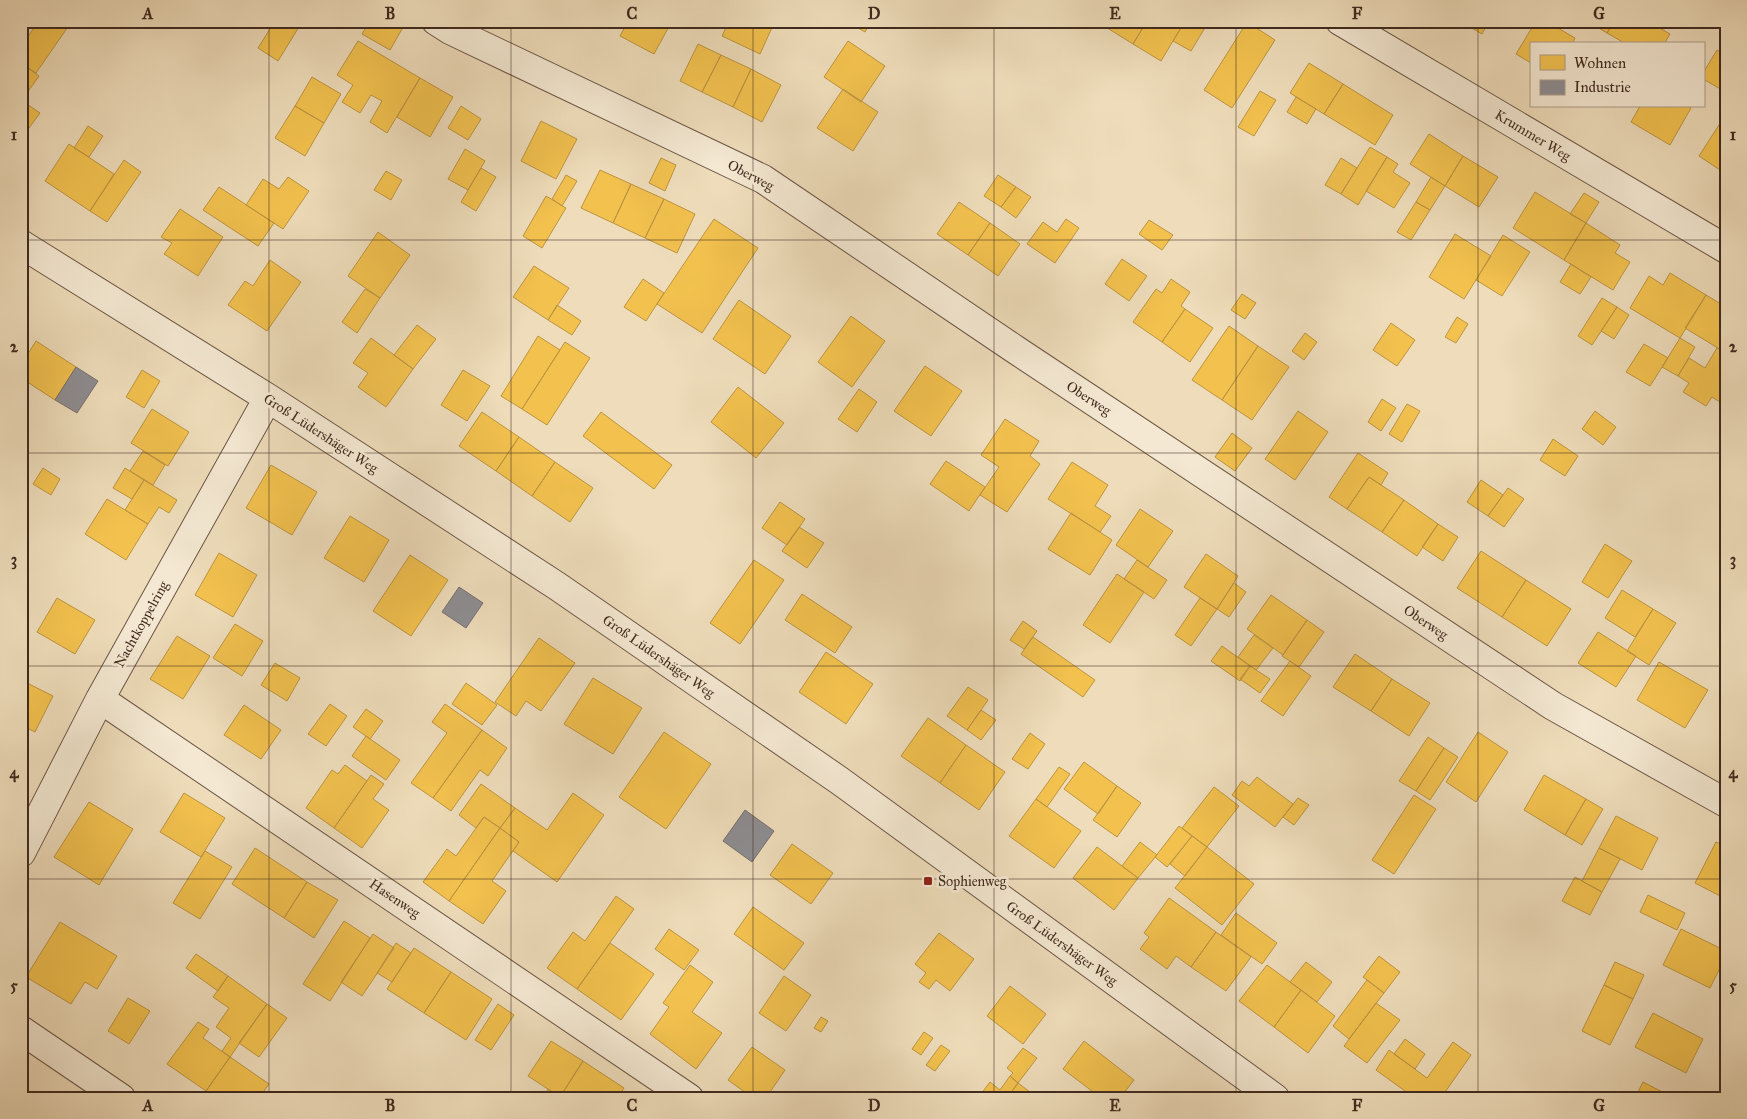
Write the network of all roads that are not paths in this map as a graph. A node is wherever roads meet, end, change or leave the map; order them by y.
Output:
1 (436, 21) edge
2 (1340, 21) edge
3 (21, 244) edge
4 (1726, 249) edge
5 (268, 398) junction
6 (100, 698) junction
7 (1726, 803) edge
8 (21, 853) edge
9 (21, 1030) edge
10 (121, 1098) edge
11 (689, 1098) edge
12 (1275, 1098) edge

1 - 7 street, Oberweg
2 - 4 street, Krummer Weg
3 - 5 street, Groß Lüdershäger Weg
5 - 6 street, Nachtkoppelring
5 - 12 street, Groß Lüdershäger Weg
6 - 8 street, Nachtkoppelring
6 - 11 street, Hasenweg
9 - 10 street

